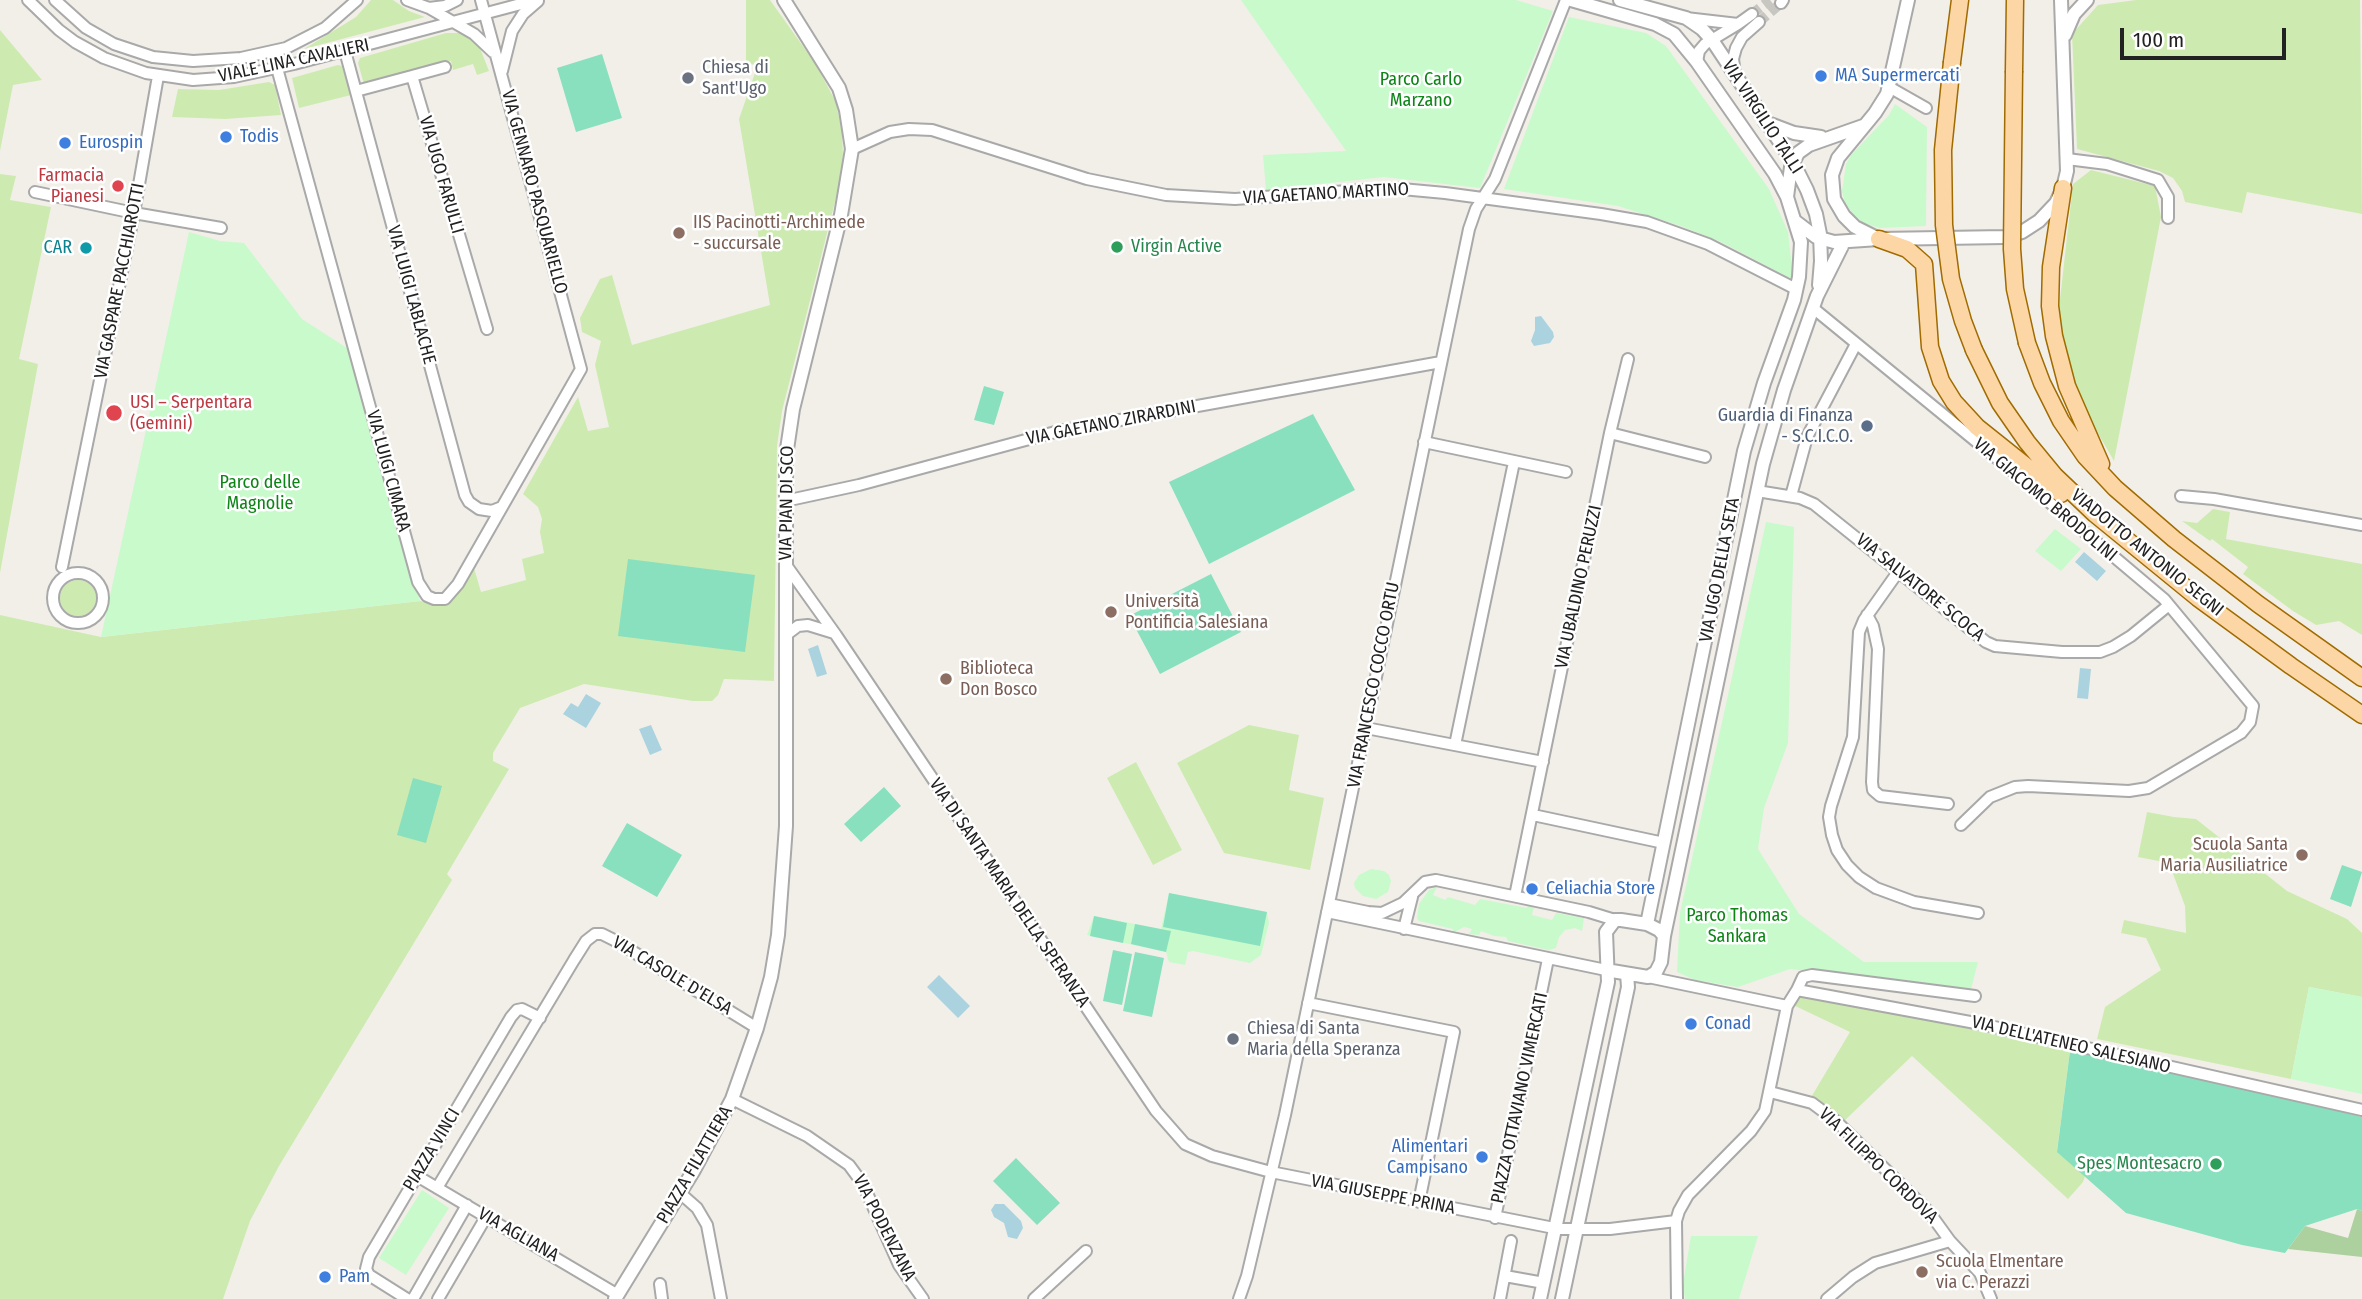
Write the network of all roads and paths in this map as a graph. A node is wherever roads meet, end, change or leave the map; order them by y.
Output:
1 (28, 0) edge
2 (55, 0) edge
3 (357, 0) edge
4 (407, 0) edge
5 (457, 0) edge
6 (481, 0) edge
7 (538, 0) edge
8 (784, 0) edge
9 (1568, 0) edge
10 (1620, 0) edge
11 (1908, 0) edge
12 (1960, 0) edge
13 (2015, 0) edge
14 (2061, 0) edge
15 (2087, 0) edge
16 (429, 8) junction
17 (484, 14) junction
18 (1686, 18) junction
19 (454, 23) junction
20 (1738, 24) junction
21 (2064, 38) junction
22 (1712, 40) junction
23 (127, 50) junction
24 (345, 51) junction
25 (496, 55) junction
26 (1697, 62) junction
27 (116, 64) junction
28 (444, 67) dead end
29 (277, 68) junction
30 (502, 74) junction
31 (158, 76) junction
32 (412, 76) junction
33 (1737, 80) junction
34 (1889, 87) junction
35 (356, 91) junction
36 (1926, 108) dead end
37 (1765, 122) junction
38 (1863, 126) junction
39 (1832, 136) junction
40 (852, 149) junction
41 (2067, 159) junction
42 (1793, 162) junction
43 (2063, 188) junction
44 (35, 192) dead end
45 (1787, 197) junction
46 (1482, 199) junction
47 (134, 214) junction
48 (2168, 218) dead end
49 (1794, 221) junction
50 (220, 228) dead end
51 (1880, 239) junction
52 (1821, 240) junction
53 (1844, 242) junction
54 (1796, 289) junction
55 (1815, 302) junction
56 (487, 329) dead end
57 (1856, 344) junction
58 (1628, 359) dead end
59 (1441, 362) junction
60 (582, 369) joint
61 (1610, 433) junction
62 (1424, 442) junction
63 (1705, 457) dead end
64 (1514, 462) junction
65 (1566, 472) dead end
66 (2115, 488) junction
67 (1758, 491) junction
68 (1791, 496) junction
69 (2181, 496) dead end
70 (785, 501) junction
71 (502, 507) junction
72 (2105, 523) junction
73 (2362, 525) edge
74 (786, 565) junction
75 (65, 571) junction
76 (1898, 572) junction
77 (2169, 605) junction
78 (1867, 615) junction
79 (786, 635) junction
80 (836, 635) junction
81 (2362, 678) edge
82 (2362, 715) edge
83 (1366, 727) junction
84 (1455, 746) junction
85 (1543, 762) junction
86 (1948, 804) dead end
87 (1532, 815) junction
88 (1961, 825) dead end
89 (1664, 844) junction
90 (1413, 895) junction
91 (1515, 896) junction
92 (1328, 908) junction
93 (1978, 913) dead end
94 (1615, 919) junction
95 (1647, 924) junction
96 (1404, 929) junction
97 (1664, 936) junction
98 (586, 941) joint
99 (1548, 959) junction
100 (1606, 970) junction
101 (1627, 974) junction
102 (1648, 977) junction
103 (1797, 990) junction
104 (1975, 996) dead end
105 (1308, 1003) junction
106 (1787, 1006) junction
107 (540, 1018) junction
108 (757, 1028) junction
109 (1770, 1092) junction
110 (733, 1098) junction
111 (2362, 1110) edge
112 (1271, 1172) junction
113 (417, 1176) junction
114 (437, 1188) junction
115 (680, 1193) junction
116 (1419, 1202) junction
117 (467, 1205) junction
118 (486, 1217) junction
119 (1495, 1218) junction
120 (1676, 1221) junction
121 (1555, 1228) junction
122 (1576, 1230) junction
123 (1511, 1241) dead end
124 (1950, 1241) junction
125 (1086, 1251) dead end
126 (1505, 1276) junction
127 (1544, 1283) junction
128 (660, 1284) dead end
129 (616, 1297) edge
130 (918, 1297) edge
131 (407, 1299) edge
132 (413, 1299) edge
133 (438, 1299) edge
134 (662, 1299) edge
135 (722, 1299) edge
136 (1034, 1299) edge
137 (1239, 1299) edge
138 (1500, 1299) edge
139 (1540, 1299) edge
140 (1562, 1299) edge
141 (1677, 1299) edge
142 (1827, 1299) edge
143 (1991, 1299) edge

1 - 27 street, VIALE LINA CAVALIERI
2 - 23 street, VIALE LINA CAVALIERI
3 - 23 street, VIALE LINA CAVALIERI
4 - 16 street
5 - 16 street
6 - 17 street, VIA GENNARO PASQUARIELLO
7 - 17 street, VIALE LINA CAVALIERI
7 - 30 street
8 - 40 street, VIA PIAN DI SCO
9 - 26 street, VIA VIRGILIO TALLI
9 - 46 street, VIA FRANCESCO COCCO ORTU
10 - 18 street, VIA VIRGILIO TALLI
11 - 34 street
12 - 72 main road, VIADOTTO ANTONIO SEGNI, bridge
13 - 66 main road, VIADOTTO ANTONIO SEGNI, bridge
14 - 21 street
15 - 21 street
16 - 19 street
17 - 19 street, VIALE LINA CAVALIERI
17 - 25 street, VIA GENNARO PASQUARIELLO
18 - 20 street
18 - 22 street, VIA VIRGILIO TALLI
19 - 24 street, VIALE LINA CAVALIERI
19 - 25 street
20 - 22 street
20 - 33 street
21 - 41 street
22 - 26 street
22 - 33 street, VIA VIRGILIO TALLI
23 - 27 street
24 - 29 street, VIALE LINA CAVALIERI
24 - 35 street, VIA LUIGI LABLACHE
25 - 30 street, VIA GENNARO PASQUARIELLO
26 - 45 street, VIA VIRGILIO TALLI
27 - 31 street, VIALE LINA CAVALIERI
28 - 32 street
29 - 31 street, VIALE LINA CAVALIERI
29 - 71 street, VIA LUIGI CIMARA
30 - 60 street, VIA GENNARO PASQUARIELLO
31 - 47 street, VIA GASPARE PACCHIAROTTI
32 - 35 street
32 - 56 street, VIA UGO FARULLI
33 - 37 street, VIA VIRGILIO TALLI
34 - 36 street
34 - 38 street
35 - 71 street, VIA LUIGI LABLACHE
37 - 39 street
37 - 42 street, VIA VIRGILIO TALLI
38 - 39 street
38 - 51 street
39 - 42 street
40 - 46 street, VIA GAETANO MARTINO
40 - 70 street, VIA PIAN DI SCO
41 - 43 street
41 - 48 street
42 - 45 street
42 - 52 street, VIA VIRGILIO TALLI
43 - 51 street
43 - 66 main road
44 - 47 street
45 - 49 street, VIA UGO DELLA SETA
46 - 54 street, VIA GAETANO MARTINO
46 - 59 street, VIA FRANCESCO COCCO ORTU
47 - 50 street
47 - 75 street, VIA GASPARE PACCHIAROTTI
49 - 52 street
49 - 54 street, VIA UGO DELLA SETA
51 - 53 street
51 - 72 main road
52 - 53 street
52 - 55 street, VIA VIRGILIO TALLI
53 - 55 street
54 - 89 street, VIA UGO DELLA SETA
55 - 57 street, VIA GIACOMO BRODOLINI
55 - 67 street, VIA UGO DELLA SETA
57 - 68 street
57 - 77 street, VIA GIACOMO BRODOLINI
58 - 61 street, VIA UBALDINO PERUZZI
59 - 62 street, VIA FRANCESCO COCCO ORTU
59 - 70 street, VIA GAETANO ZIRARDINI
60 - 71 street, VIA LUIGI CIMARA
61 - 63 street
61 - 85 street, VIA UBALDINO PERUZZI
62 - 64 street
62 - 83 street, VIA FRANCESCO COCCO ORTU
64 - 65 street
64 - 84 street
66 - 81 main road, VIADOTTO ANTONIO SEGNI
67 - 68 street, VIA SALVATORE SCOCA
67 - 97 street, VIA UGO DELLA SETA
68 - 76 street, VIA SALVATORE SCOCA
69 - 73 street
70 - 74 street, VIA PIAN DI SCO
72 - 82 main road, VIADOTTO ANTONIO SEGNI
74 - 79 street, VIA PIAN DI SCO
74 - 80 street, VIA DI SANTA MARIA DELLA SPERANZA
75 - 75 street, VIA GASPARE PACCHIAROTTI
76 - 77 street, VIA SALVATORE SCOCA
76 - 78 street
77 - 88 street, VIA GIACOMO BRODOLINI
78 - 86 street
78 - 93 street
79 - 80 street
79 - 108 street, VIA PIAN DI SCO
80 - 112 street, VIA DI SANTA MARIA DELLA SPERANZA
83 - 84 street
83 - 92 street, VIA FRANCESCO COCCO ORTU
84 - 85 street
85 - 87 street, VIA UBALDINO PERUZZI
87 - 89 street
87 - 91 street, VIA UBALDINO PERUZZI
89 - 95 street, VIA UGO DELLA SETA
90 - 91 street
90 - 92 street
90 - 96 street
91 - 94 street
92 - 96 street
92 - 105 street, VIA FRANCESCO COCCO ORTU
94 - 95 street
94 - 100 street
95 - 97 street
96 - 99 street
97 - 102 street
98 - 107 street, PIAZZA VINCI
98 - 108 street, VIA CASOLE D'ELSA
99 - 100 street
99 - 119 street, PIAZZA OTTAVIANO VIMERCATI
100 - 101 street
100 - 121 street
101 - 102 street
101 - 122 street
102 - 106 street
103 - 104 street
103 - 106 street
103 - 111 street, VIA DELL'ATENEO SALESIANO
105 - 112 street, VIA FRANCESCO COCCO ORTU
105 - 116 street
106 - 109 street
107 - 113 street, PIAZZA VINCI
107 - 114 street, PIAZZA VINCI
108 - 110 street, PIAZZA FILATTIERA
109 - 120 street
109 - 124 street, VIA FILIPPO CORDOVA
110 - 115 street, PIAZZA FILATTIERA
110 - 130 street, VIA PODENZANA
112 - 116 street, VIA GIUSEPPE PRINA
112 - 137 street, VIA FRANCESCO COCCO ORTU
113 - 114 street, VIA AGLIANA
113 - 131 street, PIAZZA VINCI
114 - 117 street, VIA AGLIANA
115 - 129 street, PIAZZA FILATTIERA
115 - 135 street
116 - 119 street, VIA GIUSEPPE PRINA
117 - 118 street, VIA AGLIANA
117 - 132 street
118 - 129 street, VIA AGLIANA
118 - 133 street
119 - 121 street, PIAZZA OTTAVIANO VIMERCATI
120 - 122 street, PIAZZA OTTAVIANO VIMERCATI
120 - 141 street
121 - 122 street, PIAZZA OTTAVIANO VIMERCATI
121 - 127 street
122 - 140 street
123 - 126 street
124 - 142 street
124 - 143 street, VIA FILIPPO CORDOVA
125 - 136 street
126 - 127 street
126 - 138 street
127 - 139 street
128 - 134 street

